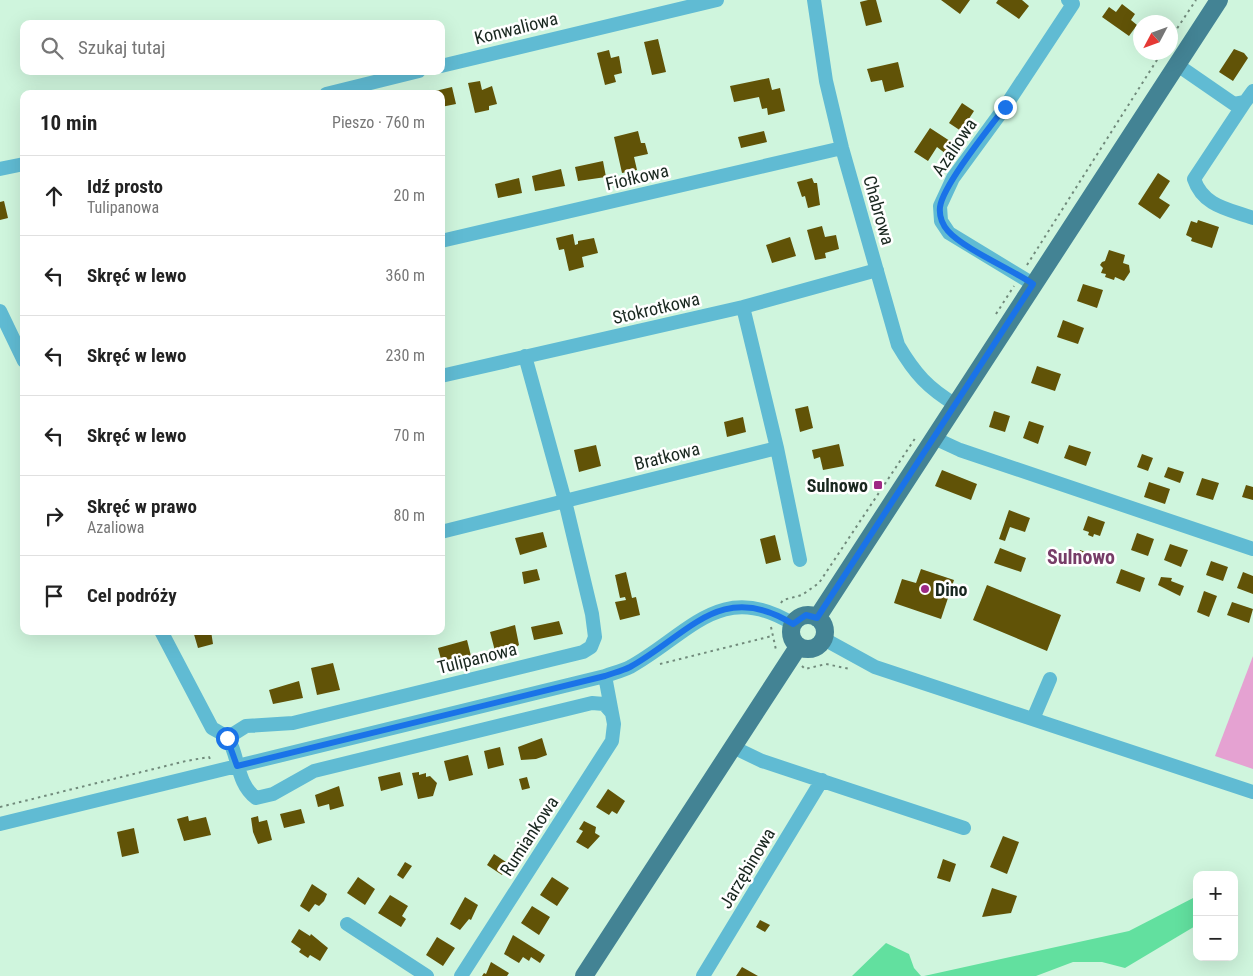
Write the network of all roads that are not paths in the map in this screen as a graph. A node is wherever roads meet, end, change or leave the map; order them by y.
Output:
1 (717, 0) edge
2 (814, 0) edge
3 (1068, 0) edge
4 (1219, 0) edge
5 (1176, 64) junction
6 (445, 65) edge
7 (406, 75) edge
8 (359, 90) edge
9 (1249, 97) edge
10 (842, 148) junction
11 (20, 165) edge
12 (0, 169) edge
13 (1253, 218) edge
14 (445, 240) edge
15 (877, 270) junction
16 (1027, 280) junction
17 (743, 307) junction
18 (0, 311) edge
19 (19, 341) edge
20 (525, 356) junction
21 (445, 375) edge
22 (956, 405) junction
23 (925, 437) junction
24 (777, 448) junction
25 (565, 501) junction
26 (445, 531) edge
27 (1253, 549) edge
28 (800, 560) dead end
29 (817, 618) junction
30 (793, 624) junction
31 (163, 635) edge
32 (824, 639) junction
33 (798, 647) junction
34 (605, 676) junction
35 (1050, 679) dead end
36 (611, 712) junction
37 (1033, 719) junction
38 (227, 738) junction
39 (734, 748) junction
40 (237, 766) junction
41 (822, 780) junction
42 (1253, 792) edge
43 (0, 824) edge
44 (964, 828) dead end
45 (347, 924) dead end
46 (427, 976) edge
47 (460, 976) edge
48 (584, 976) edge
49 (703, 976) edge

1 - 6 street, Konwaliowa
2 - 10 street, Chabrowa
3 - 16 street, Azaliowa
4 - 5 main road
5 - 9 street
5 - 16 main road
7 - 8 street
9 - 13 street
10 - 14 street, Fiołkowa
10 - 15 street, Chabrowa
11 - 12 street
15 - 17 street, Stokrotkowa
15 - 22 street, Chabrowa
16 - 22 main road
17 - 20 street, Stokrotkowa
17 - 24 street
18 - 19 street
20 - 21 street, Stokrotkowa
20 - 25 street
22 - 23 main road
23 - 27 street
23 - 29 main road
24 - 25 street, Bratkowa
24 - 28 street
25 - 26 street, Bratkowa
25 - 38 street, Tulipanowa
29 - 30 main road
29 - 32 main road
30 - 33 main road
30 - 34 street
31 - 38 street
32 - 33 main road
32 - 37 street
33 - 39 main road
34 - 36 street, Rumiankowa
34 - 40 street
35 - 37 street
36 - 40 street
36 - 47 street, Rumiankowa
37 - 42 street
38 - 40 street
39 - 41 street
39 - 48 main road
40 - 43 street
41 - 44 street
41 - 49 street, Jarzębinowa
45 - 46 street

